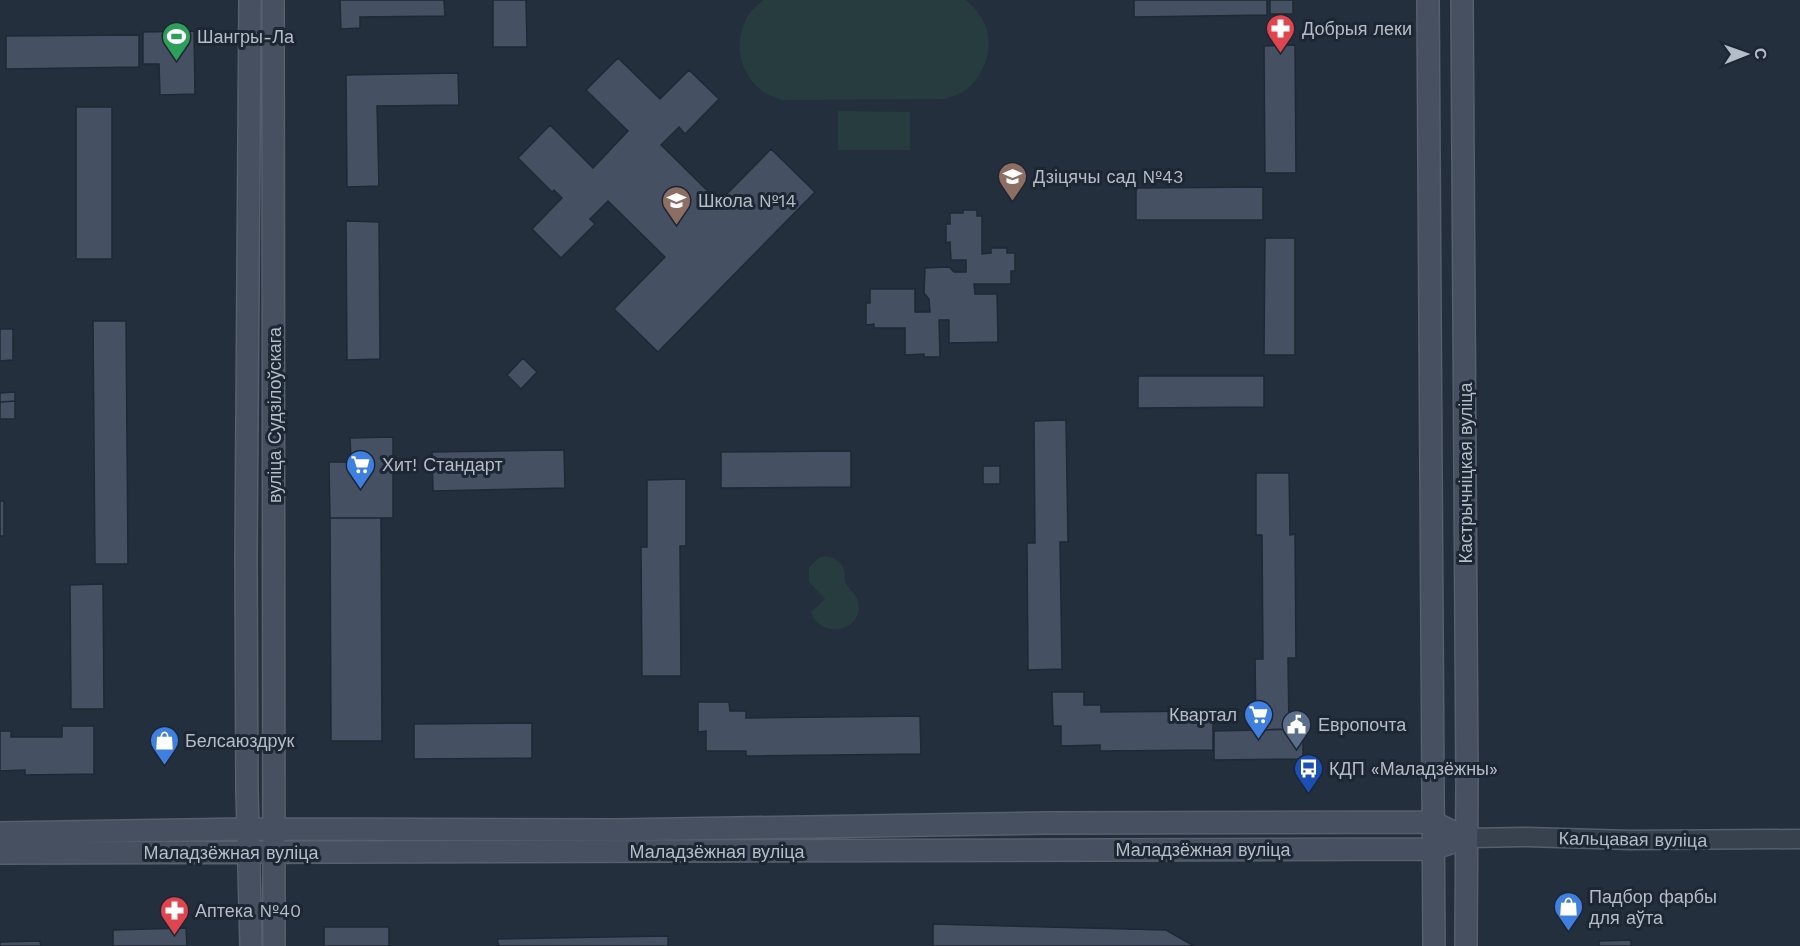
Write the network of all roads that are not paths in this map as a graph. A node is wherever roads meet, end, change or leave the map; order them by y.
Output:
1 (250, 0) edge
2 (273, 0) edge
3 (1428, 0) edge
4 (1462, 0) edge
5 (1433, 822) junction
6 (248, 829) junction
7 (274, 830) junction
8 (0, 833) edge
9 (1466, 838) junction
10 (1800, 839) edge
11 (1433, 849) junction
12 (249, 853) junction
13 (274, 853) junction
14 (0, 854) edge
15 (251, 946) edge
16 (274, 946) edge
17 (1434, 946) edge
18 (1466, 946) edge

1 - 6 main road, вуліца Судзілоўскага
2 - 7 main road, вуліца Судзілоўскага
3 - 5 main road, Кастрычніцкая вуліца
4 - 9 main road, Кастрычніцкая вуліца
5 - 7 main road, Маладзёжная вуліца
5 - 9 main road
5 - 11 main road, Кастрычніцкая вуліца
6 - 7 main road, Маладзёжная вуліца
6 - 8 main road, Маладзёжная вуліца
6 - 12 main road, вуліца Судзілоўскага
7 - 13 main road, вуліца Судзілоўскага
9 - 10 street, Кальцавая вуліца
9 - 11 main road, Маладзёжная вуліца
9 - 18 main road, Кастрычніцкая вуліца
11 - 13 main road, Маладзёжная вуліца
11 - 17 main road, Кастрычніцкая вуліца
12 - 13 main road, Маладзёжная вуліца
12 - 14 main road, Маладзёжная вуліца
12 - 15 main road, вуліца Судзілоўскага
13 - 16 main road, вуліца Судзілоўскага

